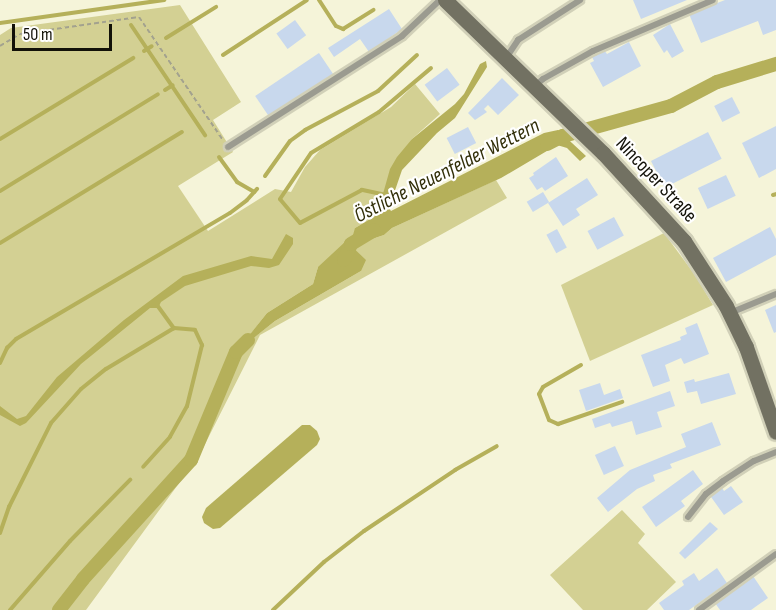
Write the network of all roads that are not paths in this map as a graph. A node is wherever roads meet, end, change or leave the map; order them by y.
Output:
1 (440, 0) edge
2 (445, 0) edge
3 (580, 0) edge
4 (713, 0) edge
5 (505, 58) junction
6 (534, 87) junction
7 (228, 147) road end
8 (776, 294) edge
9 (729, 313) junction
10 (773, 412) edge
11 (776, 432) edge
12 (776, 452) edge
13 (688, 518) dead end
14 (776, 554) edge
15 (699, 610) edge

1 - 7 lane
2 - 5 main road, Nincoper Straße
3 - 5 lane
4 - 6 lane
5 - 6 main road, Nincoper Straße
6 - 9 main road, Nincoper Straße
8 - 9 lane
9 - 10 main road, Nincoper Straße
10 - 11 main road, Nincoper Straße
12 - 13 lane
14 - 15 lane

